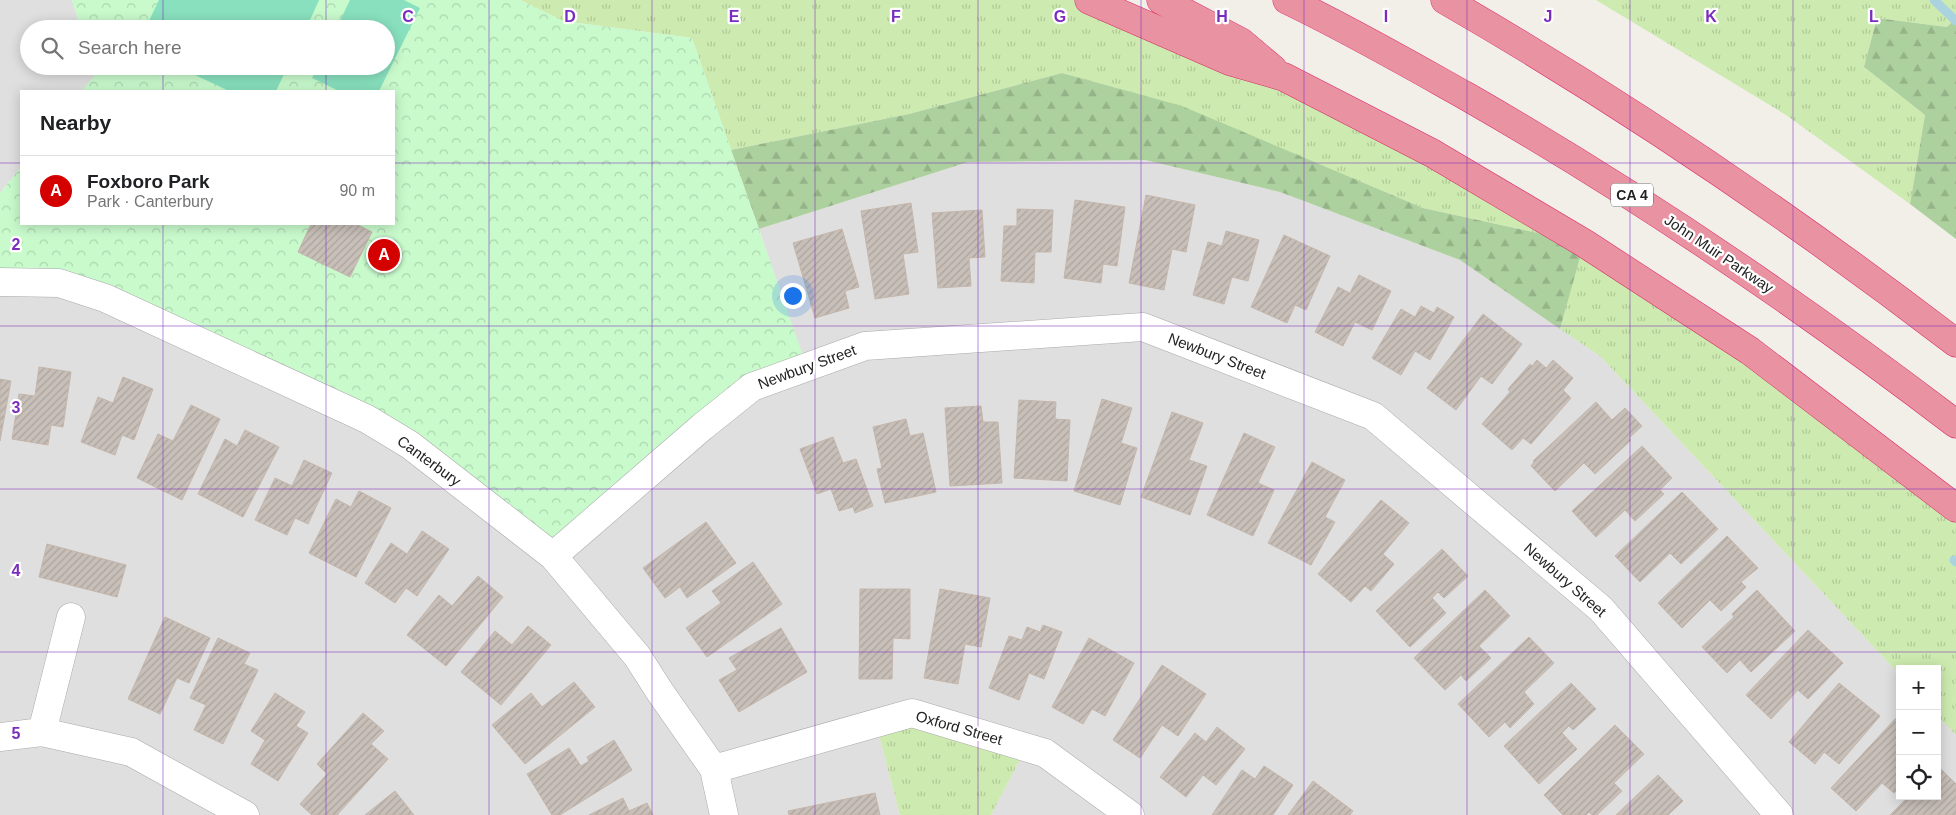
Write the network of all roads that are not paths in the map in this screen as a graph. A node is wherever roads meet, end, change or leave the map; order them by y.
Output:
1 (1089, 0) edge
2 (1161, 0) edge
3 (1287, 0) edge
4 (1445, 0) edge
5 (1284, 78) junction
6 (0, 282) edge
7 (1956, 343) edge
8 (1956, 424) edge
9 (1956, 508) edge
10 (553, 556) junction
11 (71, 616) dead end
12 (42, 732) junction
13 (0, 737) edge
14 (714, 769) junction
15 (245, 815) edge
16 (724, 815) edge
17 (1130, 815) edge
18 (1779, 815) edge

1 - 5 highway
2 - 5 highway
3 - 8 highway, John Muir Parkway / CA 4
4 - 7 highway
5 - 9 highway
6 - 10 street, Canterbury
10 - 14 street, Canterbury
10 - 18 street, Newbury Street
11 - 12 street
12 - 13 street
12 - 15 street
14 - 16 street, Canterbury
14 - 17 street, Oxford Street

